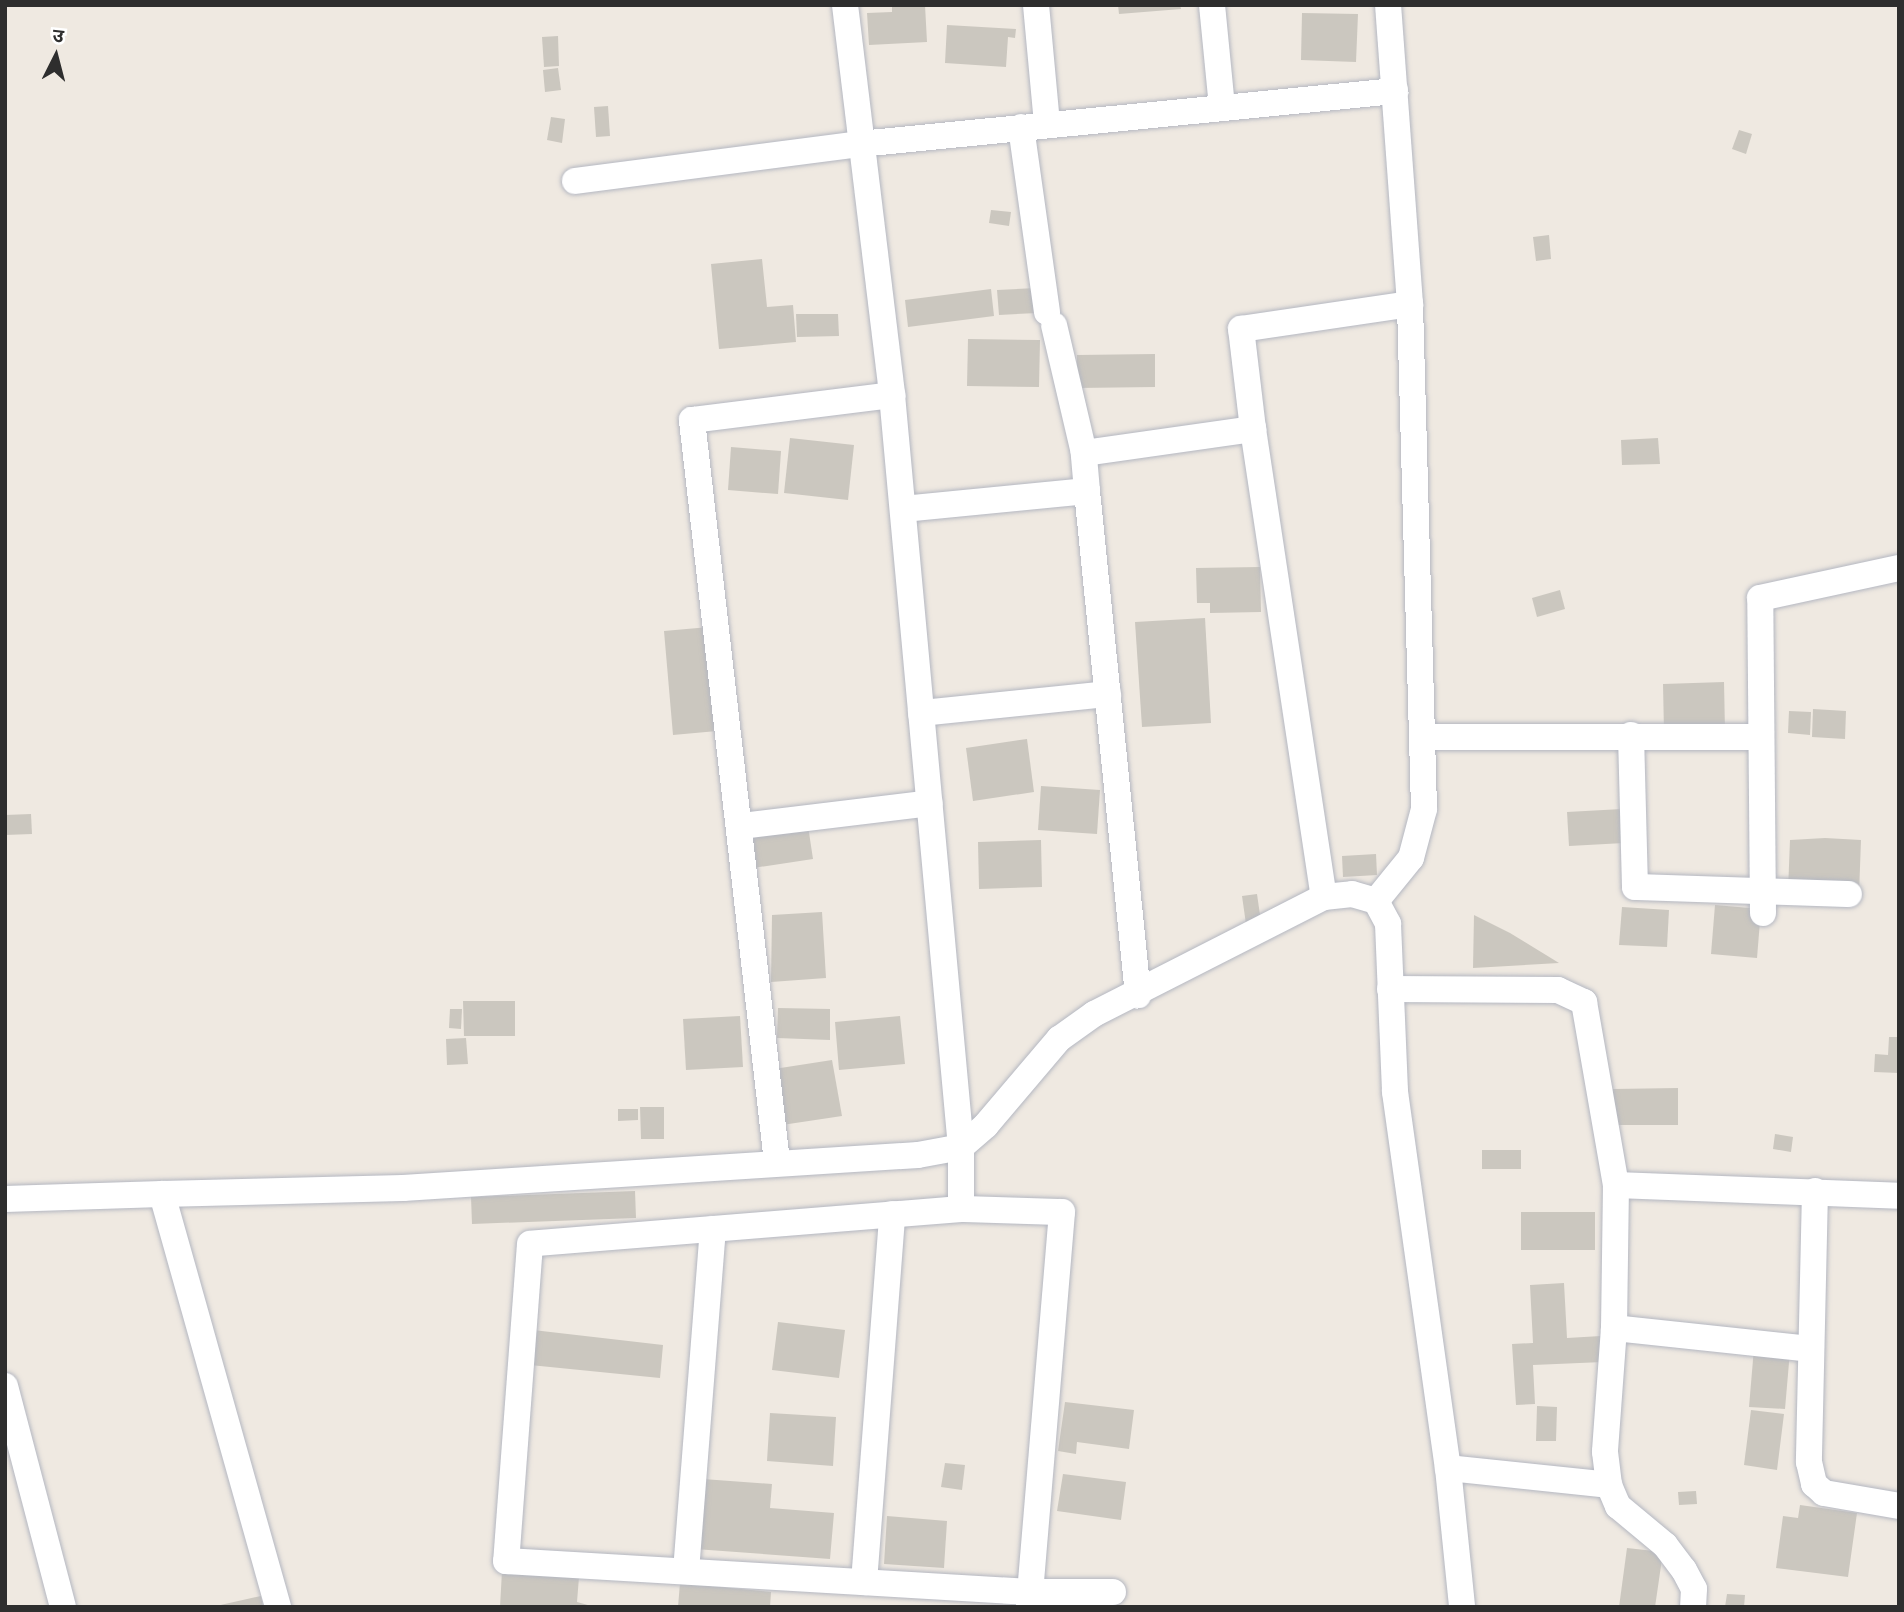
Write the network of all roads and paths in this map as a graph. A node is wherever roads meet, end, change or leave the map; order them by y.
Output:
1 (845, 5) edge
2 (1036, 5) edge
3 (1212, 5) edge
4 (1388, 5) edge
5 (1395, 91) junction
6 (1222, 107) junction
7 (1047, 124) junction
8 (1021, 127) junction
9 (860, 144) junction
10 (575, 181) dead end
11 (1410, 304) junction
12 (892, 395) junction
13 (1253, 429) junction
14 (1084, 453) junction
15 (1087, 491) junction
16 (903, 509) junction
17 (1899, 568) edge
18 (1108, 694) junction
19 (921, 713) junction
20 (1632, 735) junction
21 (1422, 737) junction
22 (1761, 737) junction
23 (930, 803) junction
24 (741, 826) junction
25 (1849, 894) dead end
26 (1324, 897) junction
27 (1376, 901) junction
28 (1763, 902) junction
29 (1390, 989) junction
30 (1138, 995) junction
31 (961, 1147) junction
32 (777, 1162) junction
33 (1616, 1185) junction
34 (1815, 1191) junction
35 (162, 1194) junction
36 (1899, 1196) edge
37 (5, 1199) edge
38 (961, 1209) junction
39 (892, 1214) junction
40 (713, 1229) junction
41 (1614, 1328) junction
42 (1811, 1349) junction
43 (5, 1386) edge
44 (1448, 1468) junction
45 (1609, 1485) junction
46 (1899, 1506) edge
47 (687, 1571) junction
48 (864, 1582) junction
49 (1113, 1592) dead end
50 (1029, 1599) edge
51 (63, 1607) edge
52 (278, 1607) edge
53 (1462, 1607) edge
54 (1693, 1607) edge

1 - 9 street
2 - 7 street
3 - 6 street
4 - 5 street
5 - 6 street
5 - 11 street
6 - 7 street
7 - 8 street
8 - 9 street
8 - 14 street
9 - 10 street
9 - 12 street
11 - 13 street
11 - 21 street
12 - 16 street
12 - 24 street
13 - 14 street
13 - 26 street
14 - 15 street
15 - 16 street
15 - 18 street
16 - 19 street
17 - 22 street
18 - 19 street
18 - 30 street
19 - 23 street
20 - 21 street
20 - 22 street
20 - 28 street
21 - 27 street
22 - 28 street
23 - 24 street
23 - 31 street
24 - 32 street
25 - 28 street
26 - 27 street
26 - 30 street
27 - 29 street
29 - 33 street
29 - 44 street
30 - 31 street
31 - 32 street
31 - 38 street
32 - 35 street
33 - 34 street
33 - 41 street
34 - 36 street
34 - 42 street
35 - 37 street
35 - 52 street
38 - 39 street
38 - 50 street
39 - 40 street
39 - 48 street
40 - 47 street
40 - 47 street
41 - 42 street
41 - 45 street
42 - 46 street
43 - 51 street
44 - 45 street
44 - 53 street
45 - 54 street
47 - 48 street
48 - 50 street
49 - 50 street

